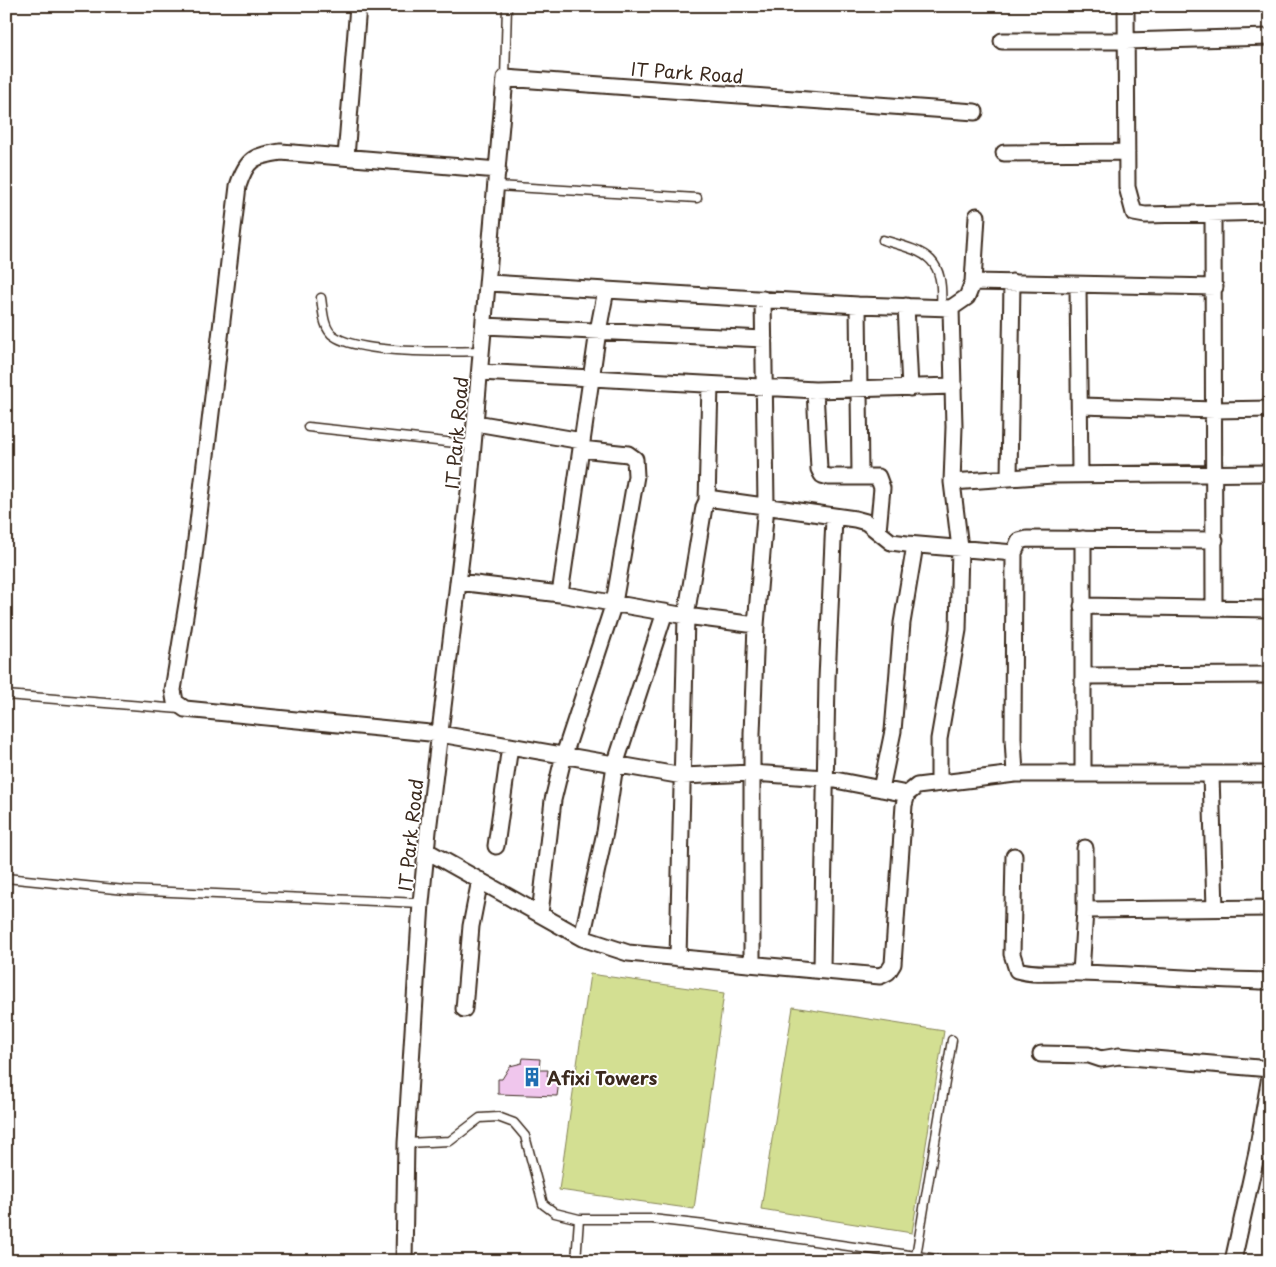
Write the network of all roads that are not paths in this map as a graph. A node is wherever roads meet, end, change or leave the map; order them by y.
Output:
1 (358, 6) edge
2 (507, 6) edge
3 (1126, 6) edge
4 (1270, 36) edge
5 (1002, 41) dead end
6 (1125, 41) junction
7 (505, 78) junction
8 (974, 112) dead end
9 (1127, 152) junction
10 (1004, 153) dead end
11 (346, 157) junction
12 (498, 170) junction
13 (497, 186) junction
14 (697, 198) dead end
15 (1270, 212) edge
16 (1213, 214) junction
17 (978, 216) dead end
18 (883, 240) dead end
19 (973, 282) junction
20 (1012, 282) junction
21 (488, 283) junction
22 (1078, 285) junction
23 (1214, 287) junction
24 (606, 290) junction
25 (321, 298) dead end
26 (763, 299) junction
27 (858, 305) junction
28 (906, 306) junction
29 (946, 308) junction
30 (484, 326) junction
31 (598, 331) junction
32 (764, 339) junction
33 (482, 351) junction
34 (480, 372) junction
35 (591, 378) junction
36 (710, 385) junction
37 (954, 386) junction
38 (764, 388) junction
39 (910, 388) junction
40 (859, 389) junction
41 (815, 390) junction
42 (1081, 406) junction
43 (1270, 409) edge
44 (1215, 410) junction
45 (476, 422) junction
46 (308, 426) dead end
47 (474, 445) junction
48 (582, 445) junction
49 (1215, 472) junction
50 (1270, 473) edge
51 (1080, 474) junction
52 (860, 476) junction
53 (1009, 478) junction
54 (952, 482) junction
55 (707, 501) junction
56 (766, 505) junction
57 (834, 518) junction
58 (878, 531) junction
59 (1083, 539) junction
60 (1214, 540) junction
61 (915, 545) junction
62 (960, 548) junction
63 (1014, 553) junction
64 (458, 582) junction
65 (560, 594) junction
66 (614, 603) junction
67 (1082, 606) junction
68 (1214, 608) junction
69 (1270, 609) edge
70 (664, 612) junction
71 (686, 616) junction
72 (756, 625) junction
73 (1270, 675) edge
74 (1082, 676) junction
75 (6, 694) edge
76 (185, 709) junction
77 (440, 734) junction
78 (510, 746) junction
79 (564, 755) junction
80 (615, 765) junction
81 (752, 773) junction
82 (1015, 774) junction
83 (1083, 774) junction
84 (1211, 774) junction
85 (1270, 774) edge
86 (683, 776) junction
87 (825, 778) junction
88 (939, 783) junction
89 (881, 789) junction
90 (906, 794) junction
91 (496, 846) dead end
92 (1085, 848) dead end
93 (427, 851) junction
94 (1014, 856) dead end
95 (6, 878) edge
96 (480, 880) junction
97 (422, 903) junction
98 (1270, 908) edge
99 (1215, 909) junction
100 (1085, 910) junction
101 (540, 914) junction
102 (582, 938) junction
103 (678, 958) junction
104 (752, 964) junction
105 (822, 969) junction
106 (1080, 973) junction
107 (1270, 981) edge
108 (464, 1009) dead end
109 (952, 1040) dead end
110 (1040, 1054) dead end
111 (1270, 1069) edge
112 (1270, 1076) edge
113 (406, 1144) junction
114 (1264, 1152) edge
115 (579, 1219) junction
116 (916, 1256) junction
117 (404, 1261) edge
118 (576, 1261) edge
119 (950, 1261) edge
120 (1233, 1261) edge

1 - 11 street
2 - 7 lane
3 - 6 street
4 - 6 street
5 - 6 street
6 - 9 street
7 - 8 street, IT Park Road
7 - 12 street, IT Park Road
9 - 10 street
9 - 16 street
11 - 12 street
11 - 76 street
12 - 13 street, IT Park Road
13 - 14 lane
13 - 21 street, IT Park Road
15 - 16 street
16 - 23 street
17 - 19 street
18 - 29 lane
19 - 20 street
19 - 29 street
20 - 22 street
20 - 53 street
21 - 24 street
21 - 30 street, IT Park Road
22 - 23 street
22 - 42 street
23 - 44 street
24 - 26 street
24 - 31 street
25 - 33 lane
26 - 27 street
26 - 32 street
27 - 28 street
27 - 40 street
28 - 29 street
28 - 39 street
29 - 37 street
30 - 31 street
30 - 33 street, IT Park Road
31 - 32 street
31 - 35 street
32 - 38 street
33 - 34 street, IT Park Road
34 - 35 street
34 - 45 street, IT Park Road
35 - 36 street
35 - 48 street
36 - 38 street
36 - 55 street
37 - 39 street
37 - 54 street
38 - 41 street
38 - 56 street
39 - 40 street
40 - 41 street
40 - 52 street
41 - 52 street
42 - 44 street
42 - 51 street
43 - 44 street
44 - 49 street
45 - 47 street, IT Park Road
45 - 48 street
46 - 47 lane
47 - 64 street, IT Park Road
48 - 65 street
48 - 66 street
49 - 50 street
49 - 51 street
49 - 60 street
51 - 53 street
52 - 58 street
53 - 54 street
54 - 62 street
55 - 56 street
55 - 71 street
56 - 57 street
56 - 72 street
57 - 58 street
57 - 87 street
58 - 61 street
59 - 60 street
59 - 63 street
59 - 67 street
60 - 68 street
61 - 62 street
61 - 89 street
62 - 63 street
62 - 88 street
63 - 82 street
64 - 65 street
64 - 77 street, IT Park Road
65 - 66 street
66 - 70 street
66 - 79 street
67 - 68 street
67 - 74 street
68 - 69 street
70 - 71 street
70 - 80 street
71 - 72 street
71 - 86 street
72 - 81 street
73 - 74 street
74 - 83 street
75 - 76 lane
76 - 77 street
77 - 78 street
77 - 93 street, IT Park Road
78 - 79 street
78 - 91 street
79 - 80 street
79 - 101 street
80 - 86 street
80 - 102 street
81 - 86 street
81 - 87 street
81 - 104 street
82 - 83 street
82 - 88 street
83 - 84 street
84 - 85 street
84 - 99 street
86 - 103 street
87 - 89 street
87 - 105 street
88 - 90 street
89 - 90 street
90 - 105 street
92 - 100 street
93 - 96 street
93 - 97 street, IT Park Road
94 - 106 street
95 - 97 lane
96 - 101 street
96 - 108 street
97 - 113 street, IT Park Road
98 - 99 street
99 - 100 street
100 - 106 street
101 - 102 street
102 - 103 street
103 - 104 street
104 - 105 street
106 - 107 street
109 - 116 lane
110 - 111 street
112 - 114 street
113 - 115 lane
113 - 117 street, IT Park Road
114 - 120 street
115 - 116 lane
115 - 118 lane
116 - 119 lane

